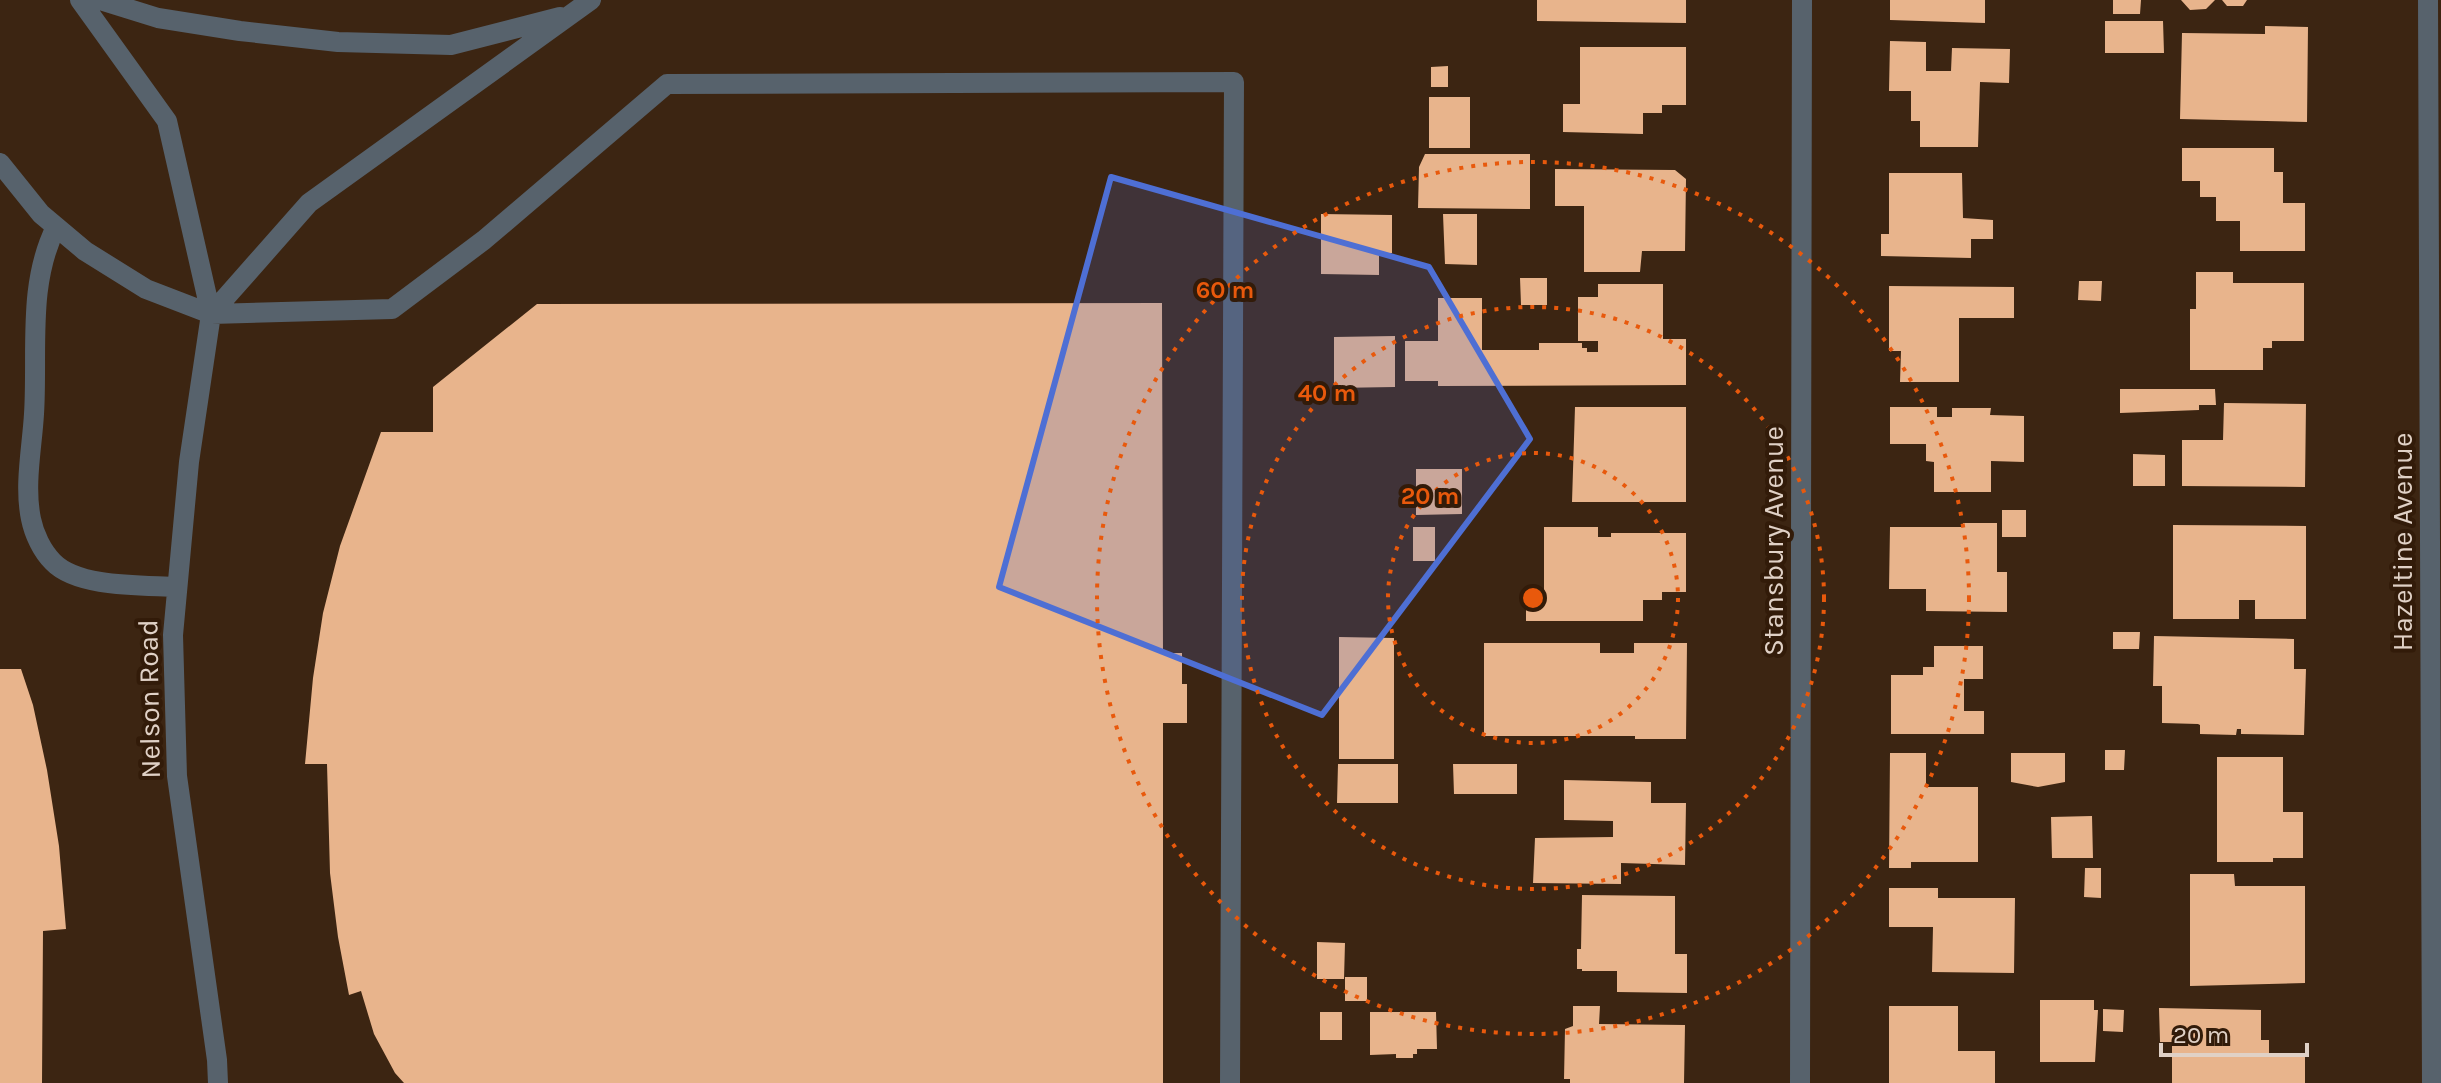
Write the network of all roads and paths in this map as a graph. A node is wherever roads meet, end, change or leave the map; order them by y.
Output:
1 (80, 0) edge
2 (100, 0) edge
3 (591, 0) edge
4 (1802, 0) edge
5 (2428, 0) edge
6 (573, 13) junction
7 (0, 163) edge
8 (56, 227) junction
9 (211, 314) junction
10 (177, 587) junction
11 (218, 1083) edge
12 (1230, 1083) edge
13 (1800, 1083) edge
14 (2432, 1083) edge

1 - 9 street
2 - 6 street
3 - 6 street
4 - 13 street, Stansbury Avenue
5 - 14 street, Hazeltine Avenue
6 - 9 street
7 - 8 street
8 - 9 street
8 - 10 street
9 - 10 street, Nelson Road
9 - 12 street
10 - 11 street, Nelson Road

